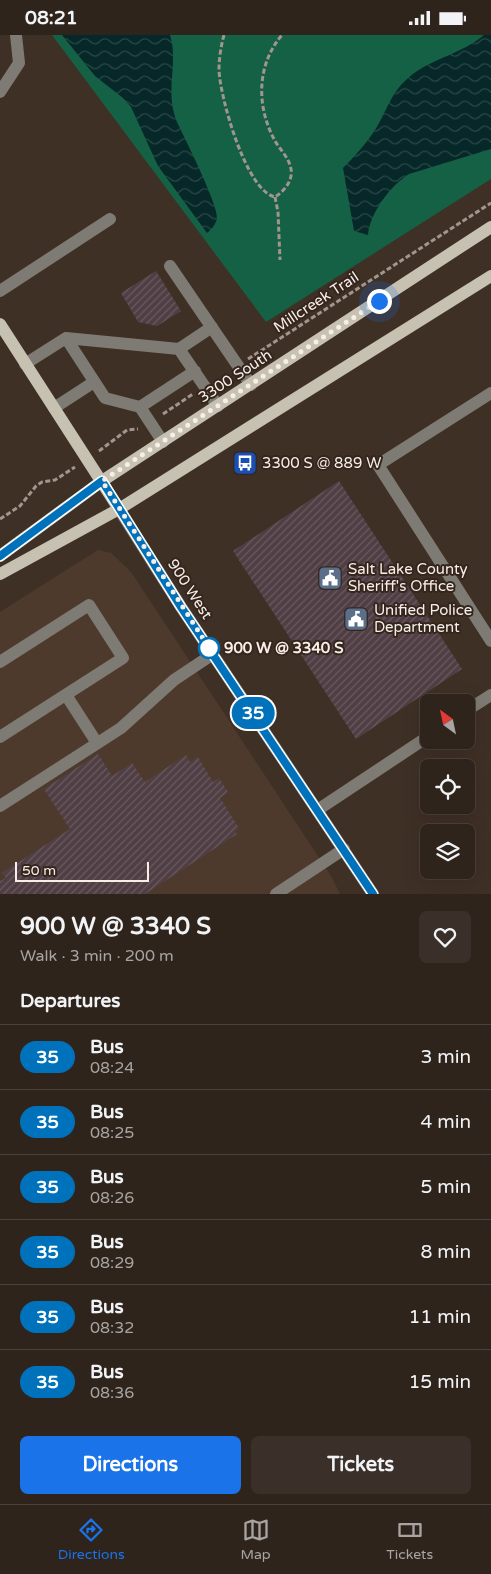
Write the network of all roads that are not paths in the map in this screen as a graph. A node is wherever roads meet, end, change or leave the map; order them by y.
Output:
1 (16, 35) edge
2 (0, 92) edge
3 (110, 219) dead end
4 (491, 227) edge
5 (170, 266) dead end
6 (491, 276) edge
7 (0, 291) edge
8 (0, 325) edge
9 (212, 327) junction
10 (66, 338) junction
11 (179, 349) junction
12 (26, 364) junction
13 (195, 371) junction
14 (94, 382) junction
15 (251, 385) junction
16 (491, 393) edge
17 (218, 406) junction
18 (140, 407) junction
19 (54, 408) junction
20 (163, 442) junction
21 (102, 481) junction
22 (119, 509) junction
23 (0, 556) edge
24 (0, 574) edge
25 (491, 641) edge
26 (213, 654) junction
27 (0, 662) edge
28 (66, 695) junction
29 (491, 695) edge
30 (475, 705) edge
31 (0, 737) edge
32 (420, 742) edge
33 (97, 743) junction
34 (0, 806) edge
35 (318, 809) junction
36 (344, 849) junction
37 (276, 894) edge
38 (373, 894) edge

1 - 2 street
3 - 7 street
4 - 15 main road, 3300 South
5 - 9 street
6 - 22 main road
8 - 12 main road, 900 West
9 - 11 street
9 - 15 street
10 - 11 street
10 - 12 street
10 - 14 street
11 - 13 street
12 - 19 main road, 900 West
13 - 17 street
13 - 18 street
14 - 18 street
14 - 19 street
15 - 17 main road, 3300 South
16 - 25 street
17 - 20 main road, 3300 South
18 - 20 street
19 - 21 main road, 900 West
20 - 21 main road, 3300 South
21 - 22 main road, 900 West
21 - 23 main road, 3300 South
22 - 24 main road
22 - 26 street, 900 West
26 - 33 street
26 - 35 street, 900 West
27 - 28 street
28 - 31 street
28 - 33 street
29 - 30 street
32 - 35 street
33 - 34 street
35 - 36 street, 900 West
36 - 37 street
36 - 38 street, 900 West

